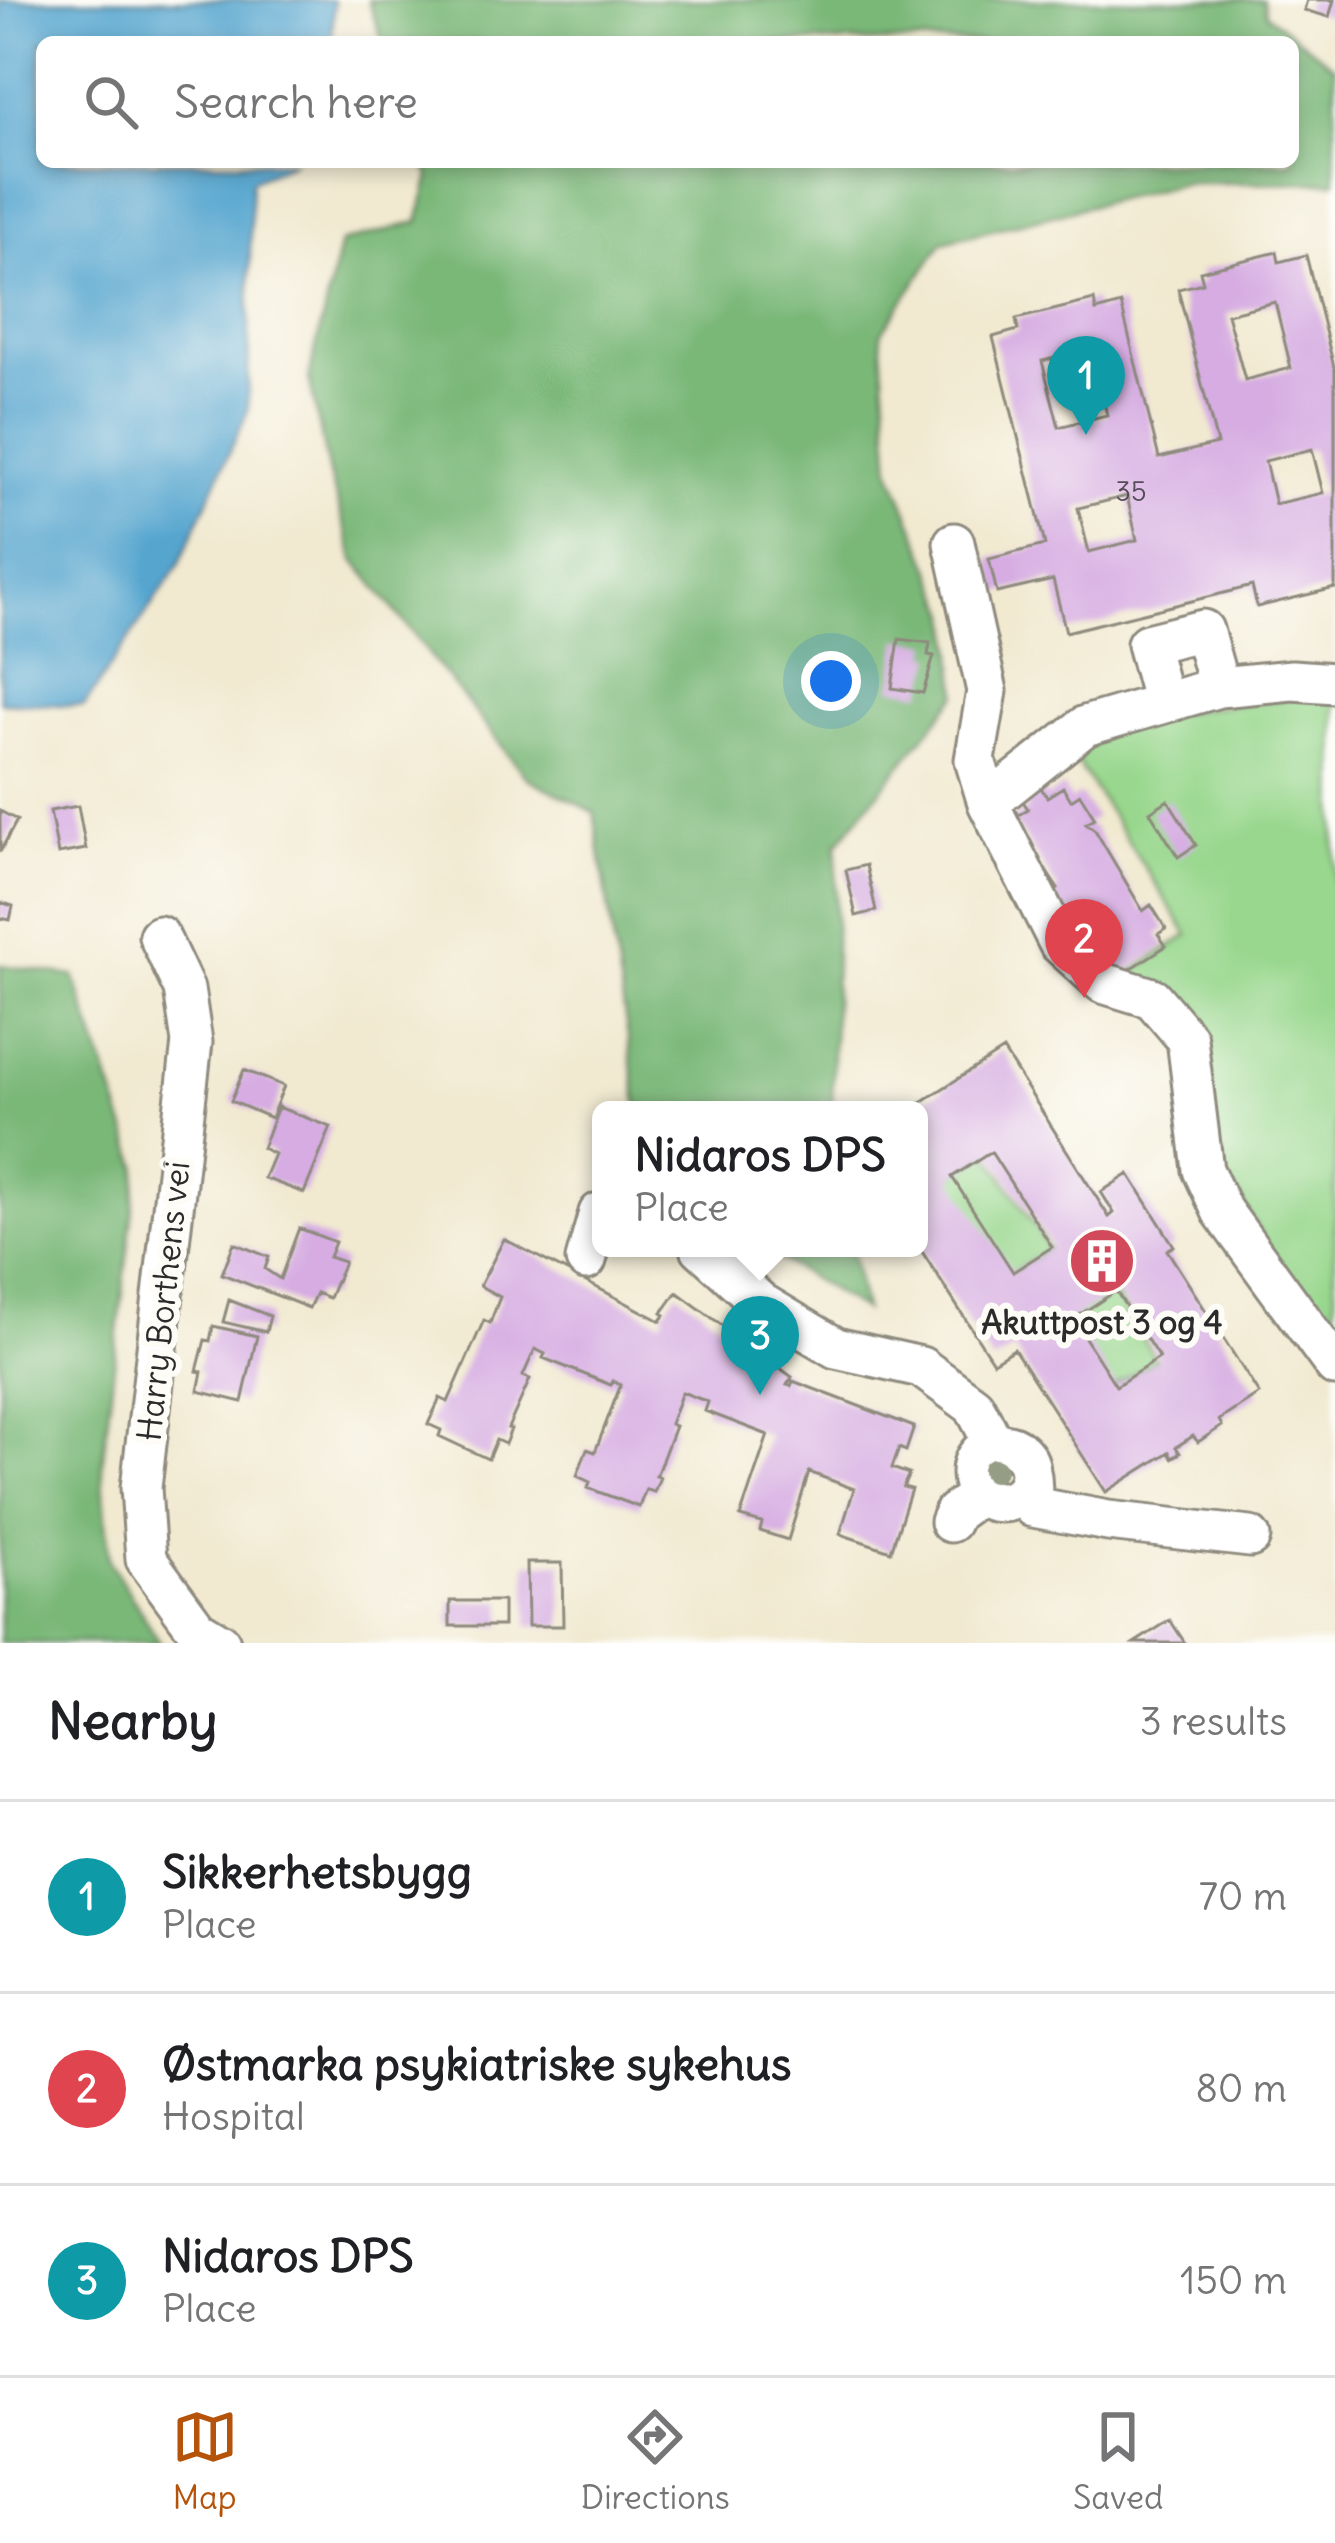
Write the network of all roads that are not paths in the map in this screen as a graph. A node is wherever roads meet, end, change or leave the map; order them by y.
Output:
1 (954, 543) dead end
2 (1335, 683) edge
3 (1219, 687) junction
4 (1162, 703) junction
5 (988, 803) junction
6 (159, 936) dead end
7 (589, 1213) edge
8 (711, 1257) edge
9 (586, 1260) dead end
10 (1335, 1366) edge
11 (994, 1444) junction
12 (1031, 1476) junction
13 (980, 1494) junction
14 (950, 1522) dead end
15 (1250, 1537) dead end
16 (220, 1643) edge

1 - 5 street
2 - 3 street
3 - 4 street
3 - 4 street
4 - 5 street
5 - 10 street
6 - 16 street, Harry Borthens vei
7 - 9 street
8 - 11 street
11 - 12 street
11 - 13 street
12 - 13 street
12 - 15 street
13 - 14 street

